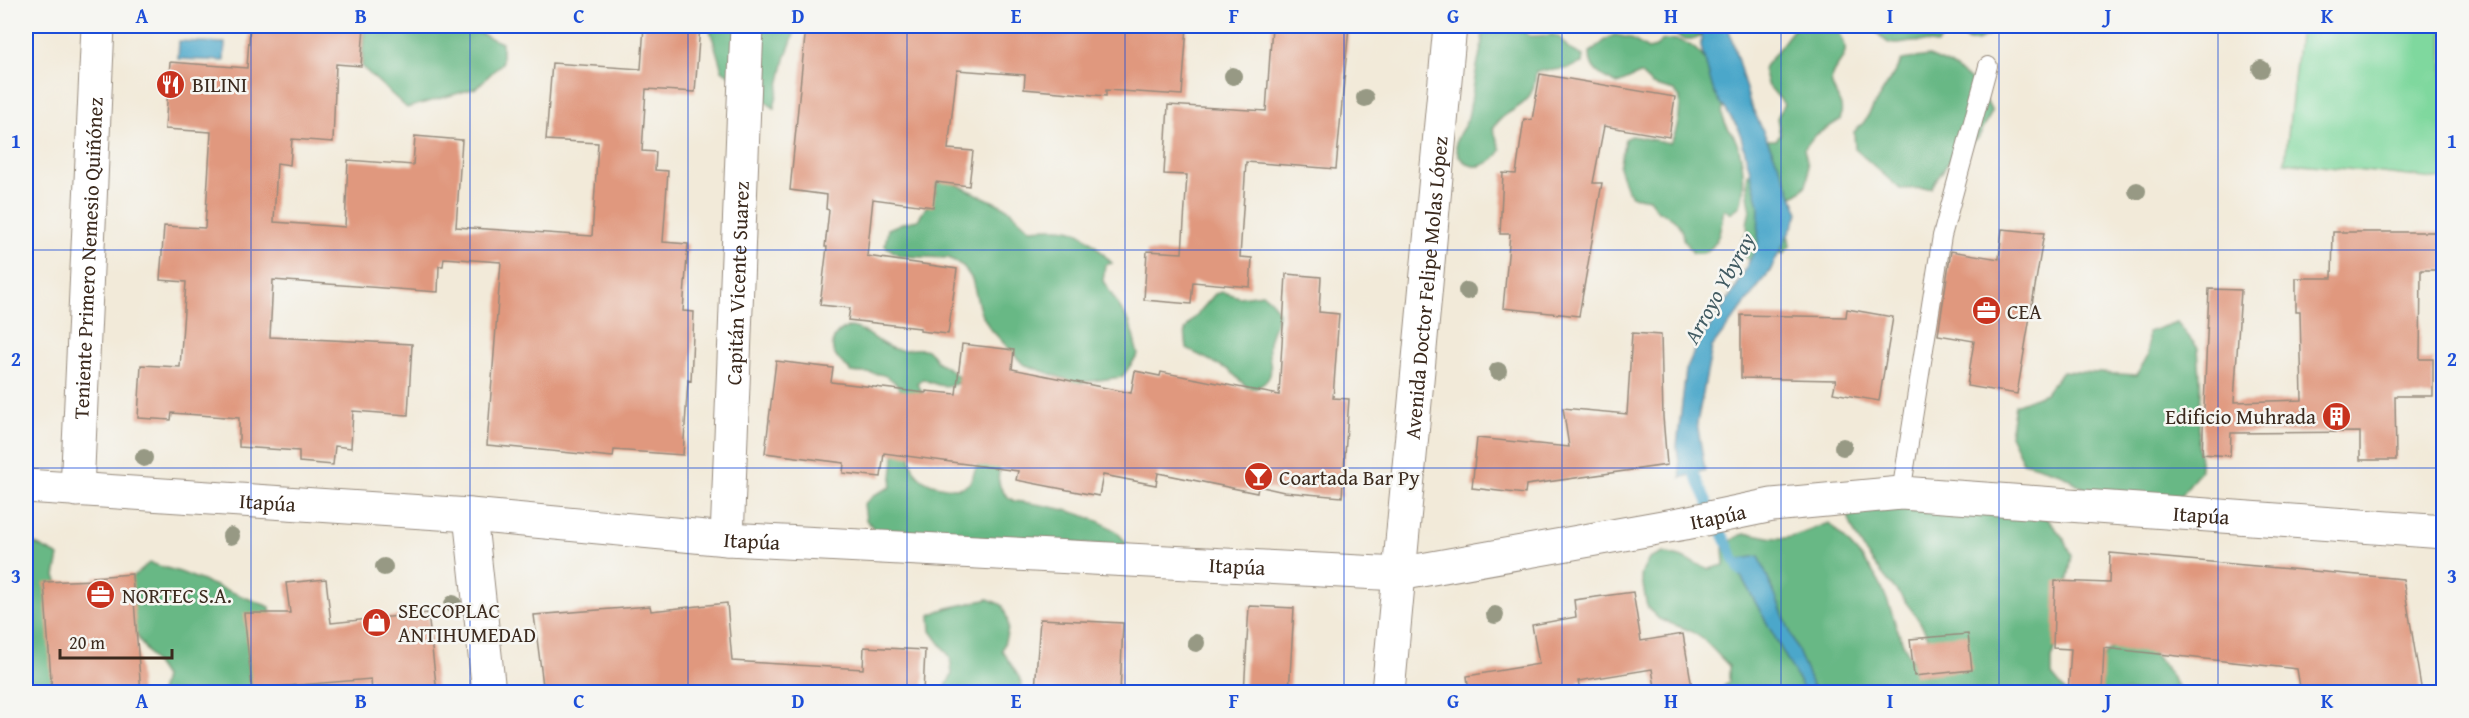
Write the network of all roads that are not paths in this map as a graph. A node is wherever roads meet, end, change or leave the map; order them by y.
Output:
1 (98, 26) edge
2 (747, 26) edge
3 (1450, 26) edge
4 (1988, 66) dead end
5 (26, 486) edge
6 (77, 490) junction
7 (1901, 493) junction
8 (470, 515) junction
9 (2442, 538) edge
10 (728, 539) junction
11 (1399, 574) junction
12 (489, 693) edge
13 (1388, 693) edge

1 - 6 street, Teniente Primero Nemesio Quiñónez
2 - 10 street, Capitán Vicente Suarez
3 - 11 street, Avenida Doctor Felipe Molas López
4 - 7 lane
5 - 6 street, Itapúa
6 - 8 street, Itapúa
7 - 9 street, Itapúa
7 - 11 street, Itapúa
8 - 10 street, Itapúa
8 - 12 street
10 - 11 street, Itapúa
11 - 13 street, Avenida Doctor Felipe Molas López

